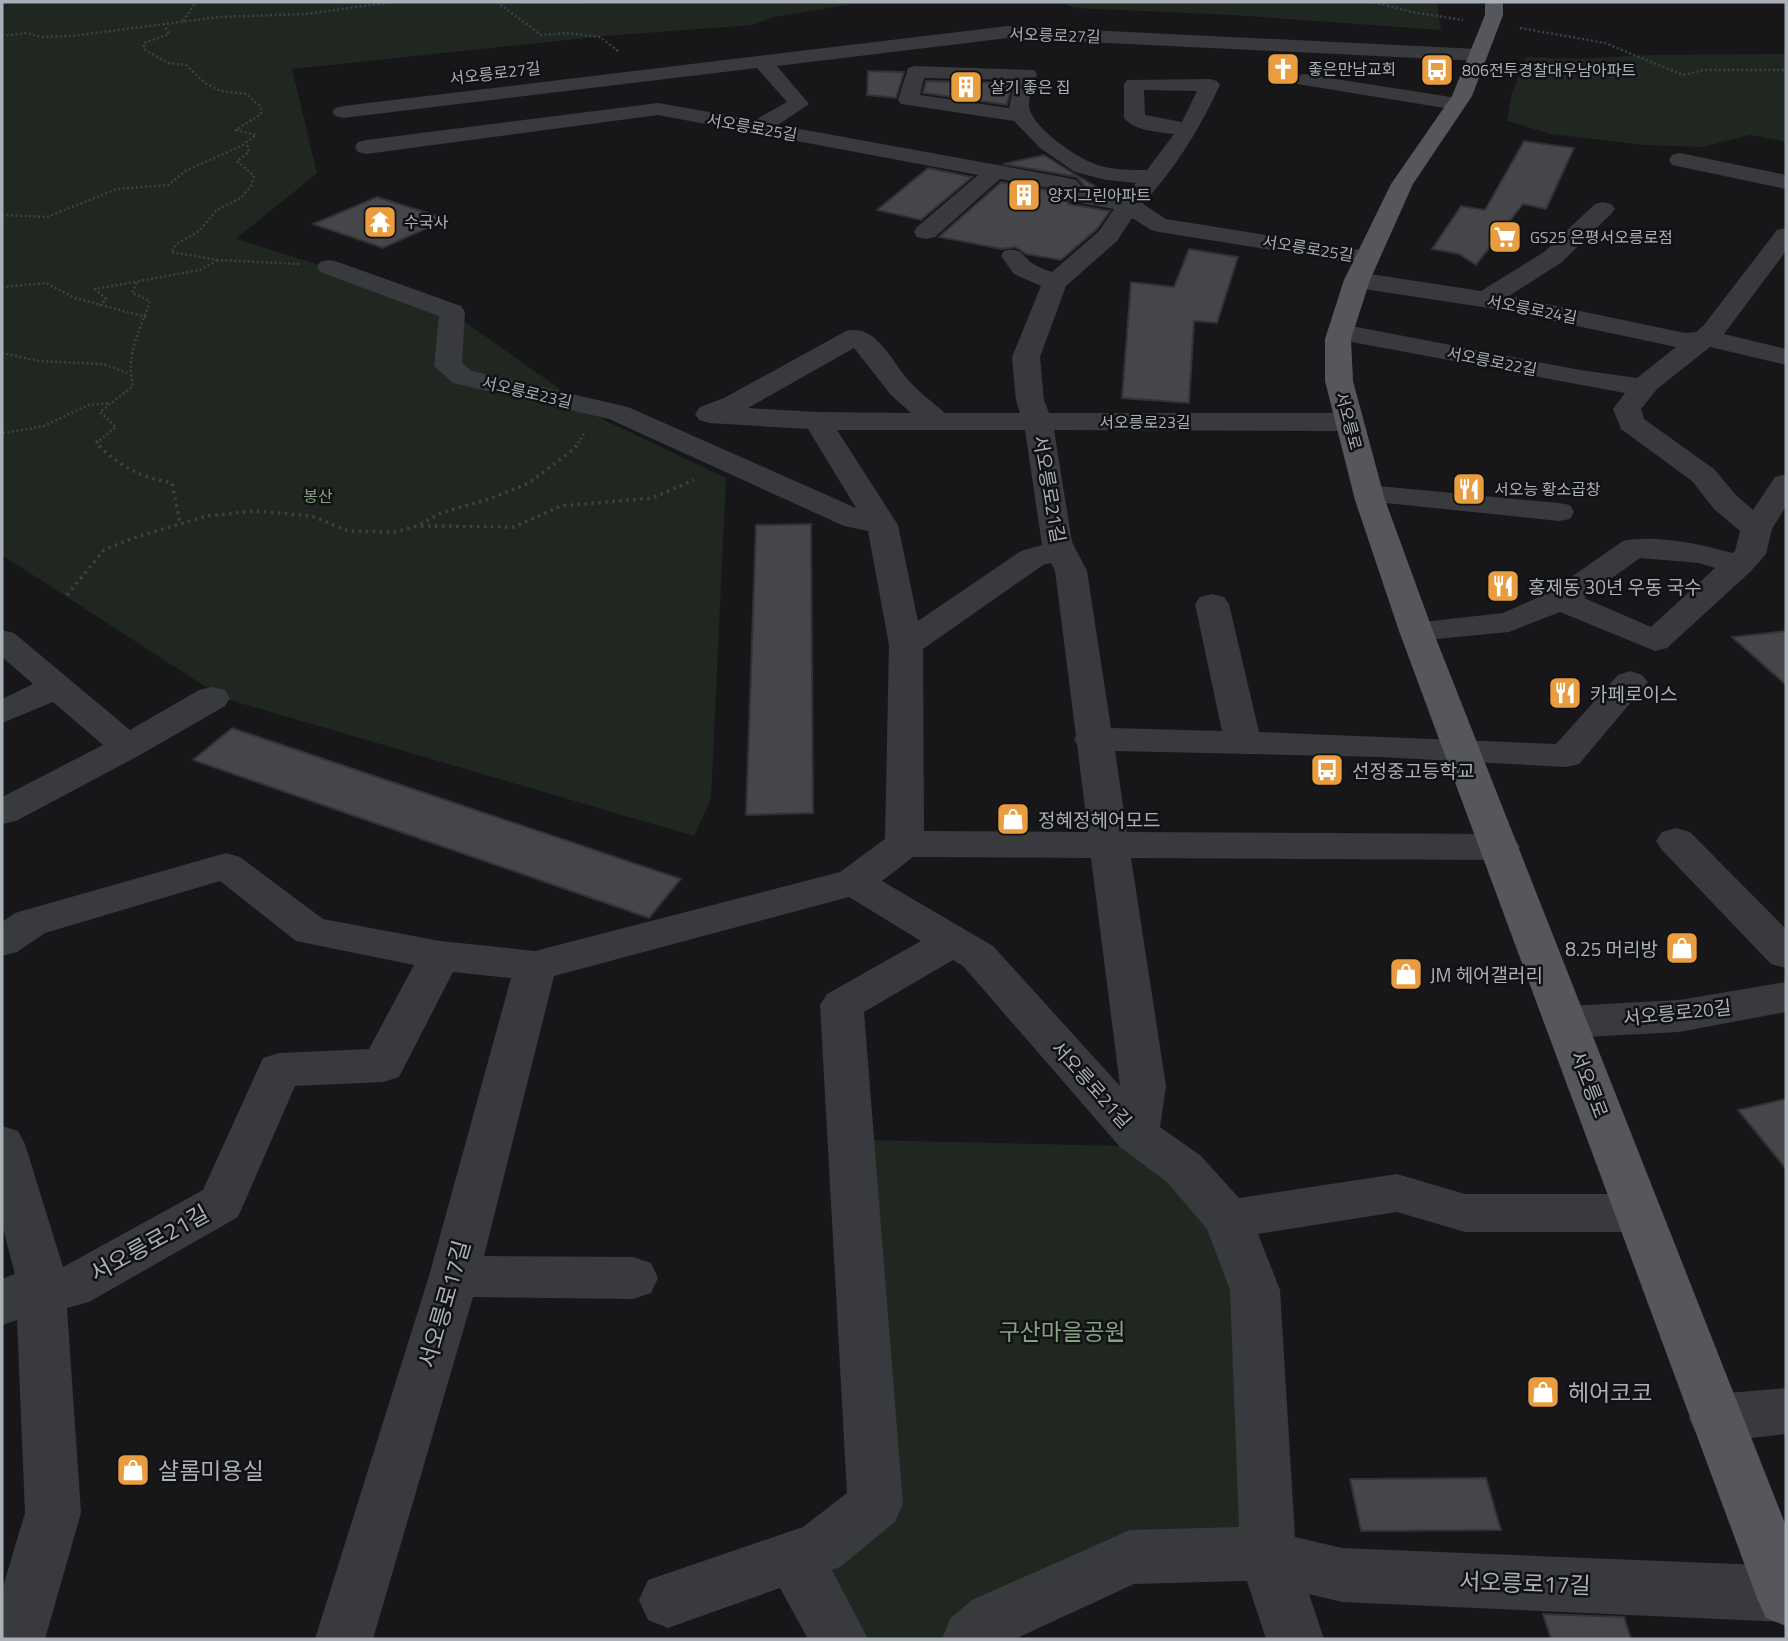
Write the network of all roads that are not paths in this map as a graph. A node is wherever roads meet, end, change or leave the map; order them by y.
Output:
1 (1494, 2) edge
2 (1478, 55) junction
3 (617, 59) road end
4 (762, 61) junction
5 (634, 77) junction
6 (1304, 80) dead end
7 (1457, 104) junction
8 (659, 110) junction
9 (343, 112) dead end
10 (1023, 116) junction
11 (758, 128) junction
12 (1188, 129) dead end
13 (366, 147) dead end
14 (1681, 160) dead end
15 (996, 172) junction
16 (1155, 177) junction
17 (1786, 182) edge
18 (1129, 205) junction
19 (1603, 209) dead end
20 (926, 232) dead end
21 (1786, 235) edge
22 (1013, 256) dead end
23 (329, 267) road end
24 (1362, 269) junction
25 (1055, 283) junction
26 (1486, 299) junction
27 (1341, 332) junction
28 (1707, 338) junction
29 (1786, 357) edge
30 (1643, 387) junction
31 (709, 414) junction
32 (817, 421) junction
33 (1038, 422) junction
34 (1349, 422) junction
35 (940, 423) junction
36 (663, 433) junction
37 (1786, 483) edge
38 (1368, 494) junction
39 (1559, 512) dead end
40 (882, 525) junction
41 (1756, 529) junction
42 (1060, 550) junction
43 (1739, 565) junction
44 (1560, 600) junction
45 (1212, 604) dead end
46 (1416, 631) junction
47 (2, 640) edge
48 (906, 645) junction
49 (1630, 682) dead end
50 (56, 687) junction
51 (212, 698) dead end
52 (2, 712) edge
53 (1093, 739) junction
54 (1242, 743) junction
55 (127, 747) junction
56 (1462, 751) junction
57 (2, 812) edge
58 (1676, 841) dead end
59 (905, 844) junction
60 (1109, 845) junction
61 (1500, 847) junction
62 (854, 882) junction
63 (953, 941) junction
64 (2, 942) edge
65 (1786, 954) edge
66 (440, 956) junction
67 (535, 965) junction
68 (1786, 997) edge
69 (1567, 1022) junction
70 (1136, 1134) junction
71 (2, 1144) edge
72 (1639, 1213) junction
73 (1228, 1219) junction
74 (454, 1276) junction
75 (633, 1278) dead end
76 (22, 1298) edge
77 (1786, 1411) edge
78 (1716, 1418) junction
79 (1268, 1557) junction
80 (794, 1558) junction
81 (1786, 1595) edge
82 (668, 1600) dead end
83 (16, 1639) edge
84 (344, 1639) edge
85 (839, 1639) edge
86 (971, 1639) edge
87 (1296, 1639) edge

1 - 2 main road, 서오릉로
2 - 4 street, 서오릉로27길
2 - 7 main road, 서오릉로
3 - 5 street
4 - 5 street, 서오릉로27길
4 - 11 street
5 - 8 street
5 - 9 street, 서오릉로27길
6 - 7 street
7 - 24 main road, 서오릉로
8 - 11 street, 서오릉로25길
8 - 13 street, 서오릉로25길
10 - 10 street
10 - 16 street
11 - 15 street, 서오릉로25길
12 - 16 street
14 - 17 street
15 - 18 street, 서오릉로25길
15 - 20 street
16 - 18 street
18 - 24 street, 서오릉로25길
18 - 25 street
19 - 26 street
21 - 28 street
22 - 25 street
23 - 36 street, 서오릉로23길
24 - 26 street, 서오릉로24길
24 - 27 main road, 서오릉로
25 - 33 street
26 - 28 street, 서오릉로24길
27 - 30 street, 서오릉로22길
27 - 34 main road, 서오릉로
28 - 29 street, 서오릉로24길
28 - 30 street
30 - 41 street
31 - 32 street, 서오릉로23길
31 - 35 street, 서오릉로23길
31 - 36 street, 서오릉로23길
32 - 35 street, 서오릉로23길
32 - 40 street
33 - 34 street, 서오릉로23길
33 - 35 street, 서오릉로23길
33 - 42 street, 서오릉로21길
34 - 38 main road, 서오릉로
36 - 40 street, 서오릉로23길
37 - 41 street
38 - 39 street
38 - 46 main road, 서오릉로
40 - 48 street
41 - 43 street
42 - 48 street
42 - 53 street, 서오릉로21길
43 - 44 street
43 - 44 street
44 - 46 street
45 - 54 street
46 - 56 main road, 서오릉로
47 - 50 street
48 - 59 street
49 - 56 street
50 - 52 street
50 - 55 street
51 - 55 street
53 - 54 street
53 - 60 street, 서오릉로21길
54 - 56 street
55 - 57 street
56 - 61 main road, 서오릉로
58 - 65 street
59 - 60 street
59 - 62 street
60 - 61 street
60 - 70 street, 서오릉로21길
61 - 69 main road, 서오릉로
62 - 63 street, 서오릉로21길
62 - 67 street
63 - 70 street, 서오릉로21길
63 - 80 street
64 - 66 street
66 - 67 street
66 - 76 street, 서오릉로21길
67 - 74 street, 서오릉로17길
68 - 69 street, 서오릉로20길
69 - 72 main road, 서오릉로
70 - 73 street
71 - 76 street
72 - 73 street
72 - 78 main road, 서오릉로
73 - 79 street
74 - 75 street
74 - 84 street, 서오릉로17길
76 - 83 street
77 - 78 street
78 - 81 main road, 서오릉로
79 - 81 street, 서오릉로17길
79 - 86 street, 서오릉로17길
79 - 87 street
80 - 82 street
80 - 85 street

